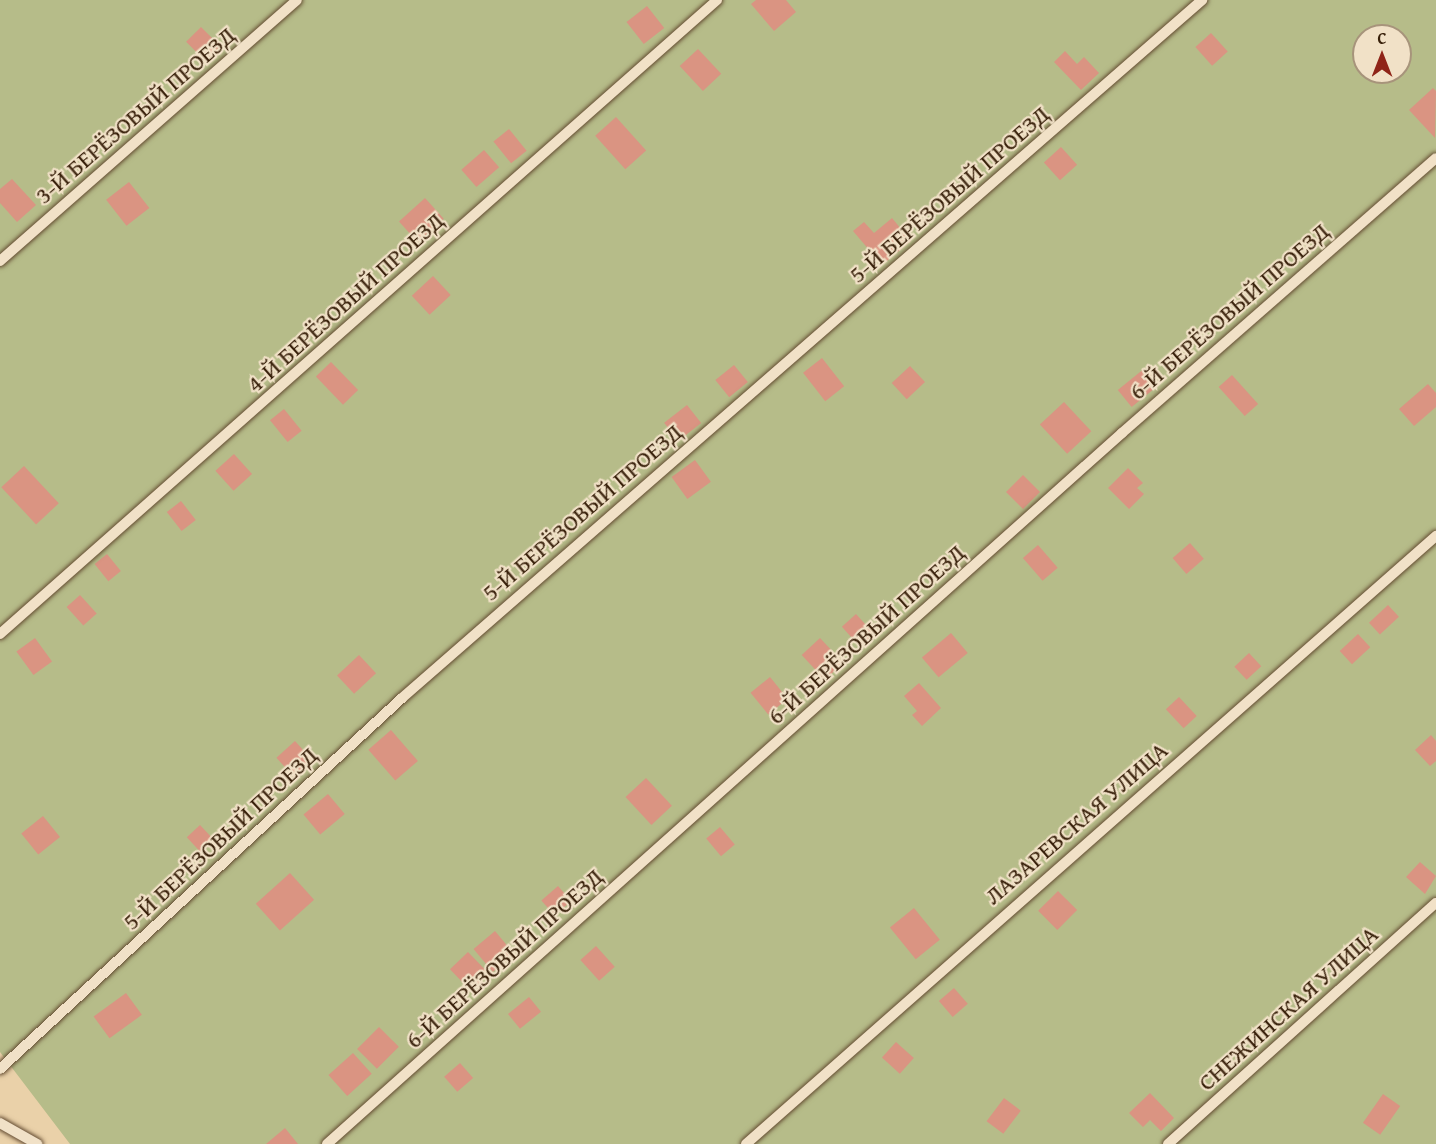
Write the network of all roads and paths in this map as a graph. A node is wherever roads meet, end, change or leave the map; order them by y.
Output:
1 (297, 0) edge
2 (717, 0) edge
3 (1202, 0) edge
4 (1436, 158) edge
5 (0, 261) edge
6 (1436, 536) edge
7 (0, 634) edge
8 (1436, 903) edge
9 (0, 1069) edge
10 (0, 1123) edge
11 (19, 1132) junction
12 (17, 1144) edge
13 (37, 1144) edge
14 (327, 1144) edge
15 (746, 1144) edge
16 (1168, 1144) edge

1 - 5 lane, 3-Й БЕРЁЗОВЫЙ ПРОЕЗД
2 - 7 lane, 4-Й БЕРЁЗОВЫЙ ПРОЕЗД
3 - 9 lane, 5-Й БЕРЁЗОВЫЙ ПРОЕЗД
4 - 14 lane, 6-Й БЕРЁЗОВЫЙ ПРОЕЗД
6 - 15 lane, ЛАЗАРЕВСКАЯ УЛИЦА
8 - 16 lane, СНЕЖИНСКАЯ УЛИЦА
10 - 11 lane
11 - 12 lane
11 - 13 lane

